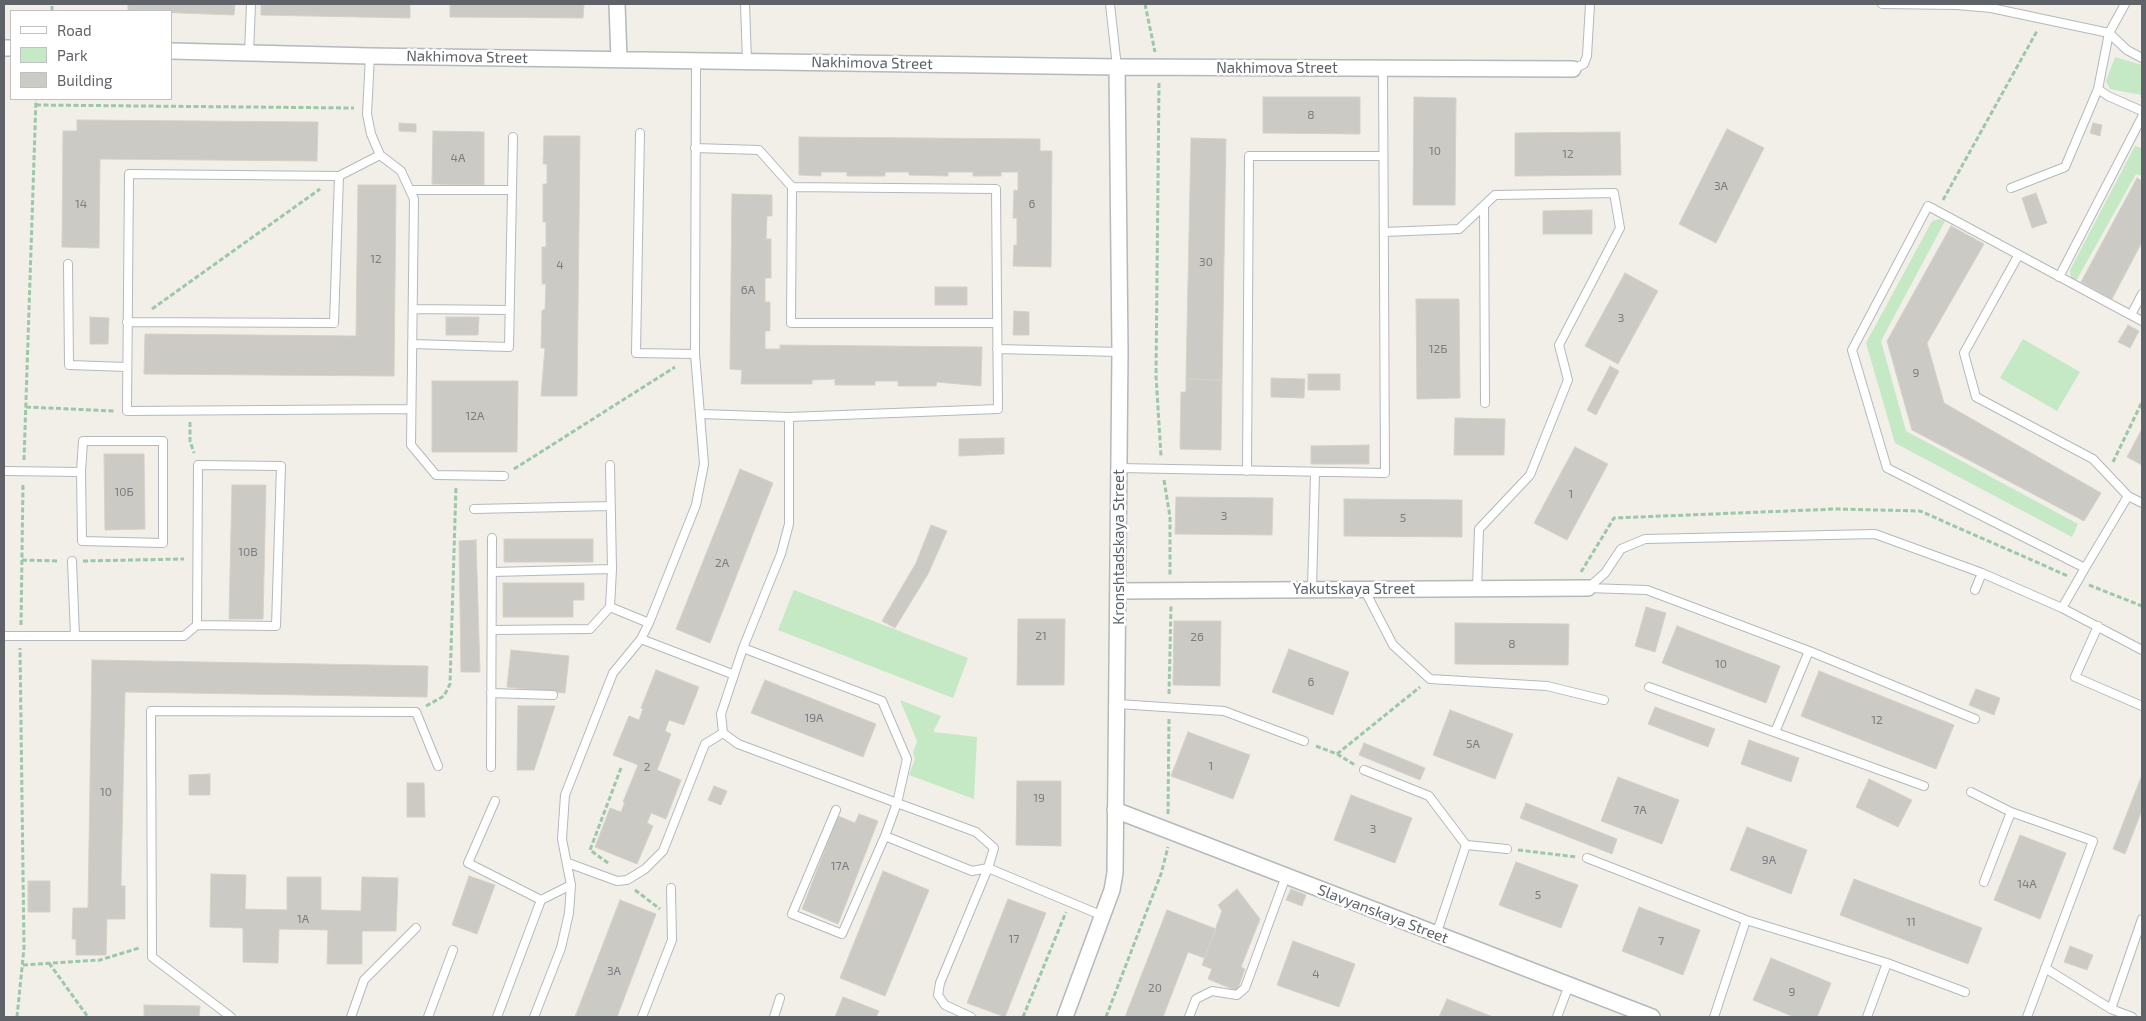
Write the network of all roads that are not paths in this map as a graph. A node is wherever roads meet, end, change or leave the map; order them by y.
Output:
1 (251, 4) edge
2 (617, 4) edge
3 (745, 4) edge
4 (1110, 4) edge
5 (1590, 4) edge
6 (1882, 4) edge
7 (1957, 4) edge
8 (2124, 4) edge
9 (2108, 34) junction
10 (172, 51) edge
11 (249, 53) junction
12 (370, 56) junction
13 (2142, 58) edge
14 (619, 59) junction
15 (696, 60) junction
16 (746, 61) junction
17 (1117, 67) junction
18 (1383, 68) junction
19 (1573, 69) joint
20 (2098, 89) junction
21 (2142, 111) edge
22 (2142, 117) edge
23 (640, 133) dead end
24 (513, 137) dead end
25 (695, 148) junction
26 (380, 155) junction
27 (1382, 156) junction
28 (339, 176) junction
29 (792, 187) junction
30 (2010, 188) dead end
31 (411, 190) junction
32 (511, 190) junction
33 (1484, 206) junction
34 (1384, 232) junction
35 (2018, 256) junction
36 (68, 264) dead end
37 (2059, 277) junction
38 (2142, 294) edge
39 (413, 309) junction
40 (509, 310) junction
41 (2131, 315) junction
42 (2142, 321) edge
43 (127, 322) junction
44 (997, 323) junction
45 (412, 344) junction
46 (997, 349) junction
47 (1120, 352) junction
48 (695, 354) junction
49 (126, 367) junction
50 (1485, 403) dead end
51 (411, 409) junction
52 (700, 414) junction
53 (789, 417) junction
54 (610, 466) dead end
55 (1119, 468) junction
56 (4, 470) edge
57 (1247, 471) junction
58 (81, 472) junction
59 (1315, 473) junction
60 (504, 476) road end
61 (2128, 496) junction
62 (2142, 503) edge
63 (611, 506) junction
64 (474, 509) dead end
65 (492, 538) dead end
66 (72, 562) road end
67 (2086, 568) junction
68 (612, 570) junction
69 (492, 572) junction
70 (1982, 573) junction
71 (1588, 588) junction
72 (1312, 589) junction
73 (1364, 589) junction
74 (1477, 589) junction
75 (1975, 590) dead end
76 (1119, 591) junction
77 (610, 607) junction
78 (2062, 608) junction
79 (649, 623) junction
80 (196, 624) junction
81 (2098, 626) junction
82 (492, 630) junction
83 (4, 636) edge
84 (75, 636) junction
85 (641, 639) junction
86 (743, 648) junction
87 (2142, 650) edge
88 (1809, 651) junction
89 (732, 674) junction
90 (1649, 687) dead end
91 (491, 693) junction
92 (553, 695) dead end
93 (1604, 700) dead end
94 (1118, 704) junction
95 (2142, 706) edge
96 (1976, 719) dead end
97 (1775, 732) junction
98 (723, 733) junction
99 (1304, 741) road end
100 (438, 766) dead end
101 (491, 767) dead end
102 (1364, 770) road end
103 (1924, 786) dead end
104 (1971, 792) dead end
105 (495, 801) dead end
106 (897, 803) junction
107 (836, 810) dead end
108 (1115, 810) junction
109 (2011, 812) junction
110 (885, 836) junction
111 (1466, 845) junction
112 (1507, 849) road end
113 (1587, 858) road end
114 (568, 862) junction
115 (988, 868) junction
116 (1286, 876) junction
117 (1984, 882) dead end
118 (571, 885) junction
119 (671, 888) dead end
120 (541, 900) junction
121 (1103, 916) junction
122 (2142, 919) edge
123 (1746, 920) junction
124 (416, 928) dead end
125 (1436, 934) junction
126 (453, 950) dead end
127 (1887, 963) junction
128 (2045, 968) junction
129 (1569, 985) junction
130 (1966, 992) dead end
131 (780, 998) dead end
132 (2111, 1009) junction
133 (231, 1017) edge
134 (351, 1017) edge
135 (428, 1017) edge
136 (497, 1017) edge
137 (534, 1017) edge
138 (642, 1017) edge
139 (774, 1017) edge
140 (971, 1017) edge
141 (1065, 1017) edge
142 (1189, 1017) edge
143 (1557, 1017) edge
144 (1652, 1017) edge
145 (1714, 1017) edge
146 (1867, 1017) edge
147 (2027, 1017) edge
148 (2132, 1017) edge

1 - 11 lane
2 - 14 street
3 - 16 lane
4 - 17 lane
5 - 19 lane
6 - 7 lane
7 - 9 lane
8 - 9 lane
9 - 13 lane
9 - 20 lane
10 - 11 street, Nakhimova Street
11 - 12 street, Nakhimova Street
12 - 14 street, Nakhimova Street
12 - 26 lane
14 - 15 street, Nakhimova Street
15 - 16 street, Nakhimova Street
15 - 25 lane
16 - 17 street, Nakhimova Street
17 - 18 street, Nakhimova Street
17 - 47 street, Kronshtadskaya Street
18 - 19 street, Nakhimova Street
18 - 27 lane
20 - 21 lane
20 - 30 lane
22 - 37 lane
23 - 48 lane
24 - 32 lane
25 - 29 lane
25 - 48 lane
26 - 28 lane
26 - 31 lane
27 - 34 lane
27 - 57 lane
28 - 43 lane
28 - 43 lane
29 - 44 lane
29 - 44 lane
31 - 32 lane
31 - 39 lane
32 - 40 lane
33 - 34 lane
33 - 50 lane
33 - 74 lane
34 - 59 lane
35 - 37 lane
35 - 61 lane
35 - 67 lane
36 - 49 lane
37 - 41 lane
38 - 41 lane
39 - 40 lane
39 - 45 lane
40 - 45 lane
41 - 42 lane
43 - 49 lane
44 - 46 lane
45 - 51 lane
46 - 47 lane
46 - 53 lane
47 - 55 street, Kronshtadskaya Street
48 - 52 lane
49 - 51 lane
51 - 60 lane
52 - 53 lane
52 - 79 lane
53 - 86 lane
54 - 63 lane
55 - 57 lane
55 - 76 street, Kronshtadskaya Street
56 - 58 lane
57 - 59 lane
58 - 58 lane
59 - 72 lane
61 - 62 lane
61 - 67 lane
63 - 64 lane
63 - 68 lane
65 - 69 lane
66 - 84 lane
67 - 78 lane
68 - 69 lane
68 - 77 lane
69 - 82 lane
70 - 71 lane
70 - 75 lane
70 - 78 lane
71 - 74 street, Yakutskaya Street
71 - 88 lane
72 - 73 street, Yakutskaya Street
72 - 76 street, Yakutskaya Street
73 - 74 street, Yakutskaya Street
73 - 93 lane
76 - 94 street, Kronshtadskaya Street
77 - 79 lane
77 - 82 lane
78 - 81 lane
79 - 85 lane
80 - 80 lane
80 - 84 lane
81 - 87 lane
81 - 95 lane
82 - 91 lane
83 - 84 lane
85 - 89 lane
85 - 114 lane
86 - 89 lane
86 - 106 lane
88 - 96 lane
88 - 97 lane
89 - 98 lane
90 - 97 lane
91 - 92 lane
91 - 101 lane
94 - 99 lane
94 - 108 street, Kronshtadskaya Street
97 - 103 lane
98 - 106 lane
98 - 114 lane
100 - 133 lane
102 - 111 lane
104 - 109 lane
105 - 120 lane
106 - 110 lane
106 - 115 lane
107 - 110 lane
108 - 116 street, Slavyanskaya Street
108 - 121 street, Kronshtadskaya Street
109 - 117 lane
109 - 128 lane
110 - 115 lane
111 - 112 lane
111 - 125 lane
113 - 123 lane
114 - 118 lane
115 - 121 lane
115 - 140 lane
116 - 125 street, Slavyanskaya Street
116 - 142 lane
118 - 120 lane
118 - 137 lane
119 - 138 lane
120 - 136 lane
121 - 141 street, Kronshtadskaya Street
122 - 132 lane
123 - 127 lane
123 - 145 lane
124 - 134 lane
125 - 129 street, Slavyanskaya Street
126 - 135 lane
127 - 130 lane
127 - 146 lane
128 - 132 lane
128 - 147 lane
129 - 143 lane
129 - 144 street, Slavyanskaya Street
131 - 139 lane
132 - 148 lane

